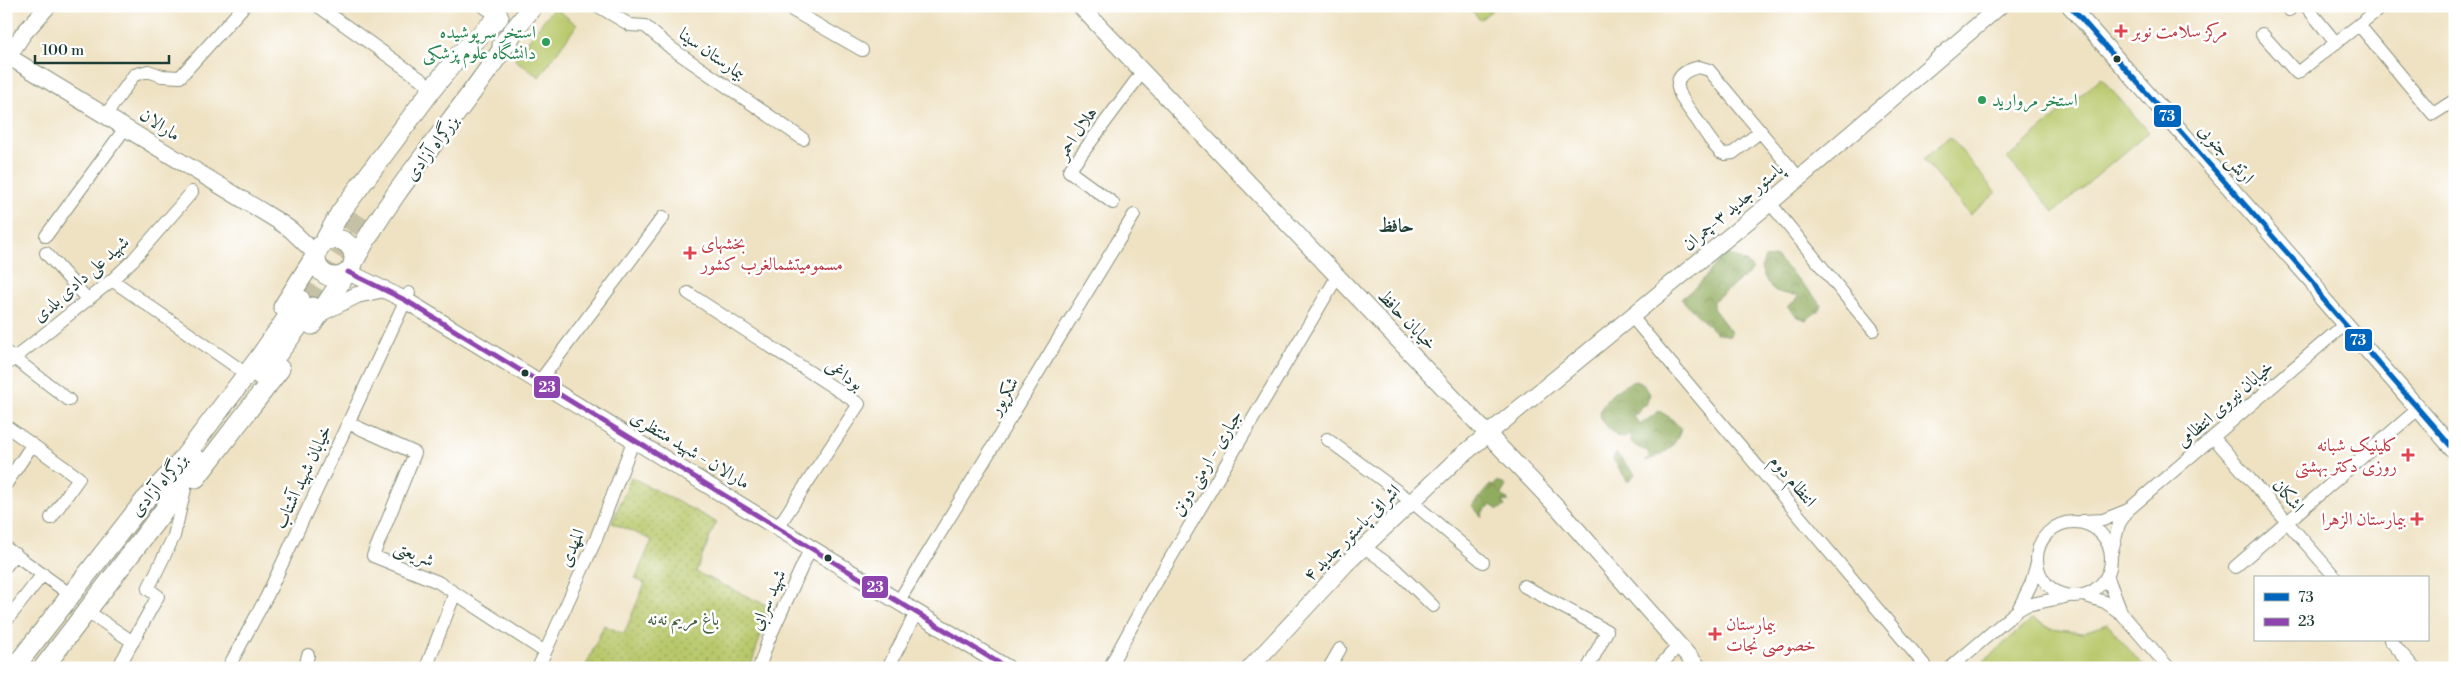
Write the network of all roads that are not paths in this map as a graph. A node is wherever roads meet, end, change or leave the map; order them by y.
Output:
1 (48, 6) edge
2 (244, 6) edge
3 (318, 6) edge
4 (534, 6) edge
5 (598, 6) edge
6 (786, 6) edge
7 (1080, 6) edge
8 (2000, 6) edge
9 (2070, 6) edge
10 (2286, 6) edge
11 (2292, 6) edge
12 (2306, 6) edge
13 (2382, 6) edge
14 (496, 10) edge
15 (2359, 25) junction
16 (2262, 34) dead end
17 (511, 36) junction
18 (2336, 43) junction
19 (862, 50) dead end
20 (7, 57) edge
21 (1143, 71) junction
22 (433, 88) junction
23 (2455, 100) edge
24 (106, 115) junction
25 (126, 127) junction
26 (1761, 131) junction
27 (803, 139) dead end
28 (1800, 178) junction
29 (192, 192) dead end
30 (1113, 203) dead end
31 (1770, 203) junction
32 (1134, 215) dead end
33 (663, 217) dead end
34 (335, 223) junction
35 (46, 236) dead end
36 (366, 240) junction
37 (320, 248) junction
38 (46, 253) dead end
39 (349, 269) junction
40 (302, 276) junction
41 (1337, 277) junction
42 (112, 280) junction
43 (2313, 282) junction
44 (384, 289) junction
45 (688, 293) dead end
46 (332, 295) junction
47 (407, 296) junction
48 (88, 300) junction
49 (312, 306) junction
50 (1632, 317) junction
51 (2344, 324) junction
52 (1873, 330) dead end
53 (9, 358) edge
54 (238, 368) junction
55 (539, 382) junction
56 (69, 400) dead end
57 (2418, 409) junction
58 (348, 422) junction
59 (6, 426) edge
60 (1487, 433) junction
61 (2455, 436) edge
62 (2213, 437) junction
63 (634, 439) junction
64 (1327, 439) dead end
65 (32, 445) junction
66 (2455, 451) edge
67 (11, 467) edge
68 (6, 484) edge
69 (185, 489) junction
70 (145, 500) junction
71 (1412, 502) junction
72 (2128, 510) junction
73 (162, 513) junction
74 (51, 518) dead end
75 (2076, 521) junction
76 (2288, 522) junction
77 (778, 527) junction
78 (811, 547) junction
79 (1364, 547) junction
80 (11, 551) edge
81 (2111, 555) junction
82 (1483, 562) dead end
83 (2037, 562) junction
84 (6, 566) edge
85 (2235, 567) dead end
86 (43, 574) junction
87 (2107, 575) junction
88 (2334, 576) edge
89 (1524, 586) dead end
90 (455, 593) junction
91 (903, 594) dead end
92 (71, 595) junction
93 (2078, 595) junction
94 (1433, 606) dead end
95 (2018, 610) junction
96 (87, 611) junction
97 (916, 613) junction
98 (2122, 614) junction
99 (6, 621) edge
100 (133, 642) junction
101 (2392, 642) edge
102 (1679, 645) junction
103 (1340, 649) dead end
104 (545, 652) junction
105 (308, 655) dead end
106 (1251, 667) edge
107 (14, 668) edge
108 (43, 668) edge
109 (118, 668) edge
110 (228, 668) edge
111 (304, 668) edge
112 (426, 668) edge
113 (538, 668) edge
114 (759, 668) edge
115 (888, 668) edge
116 (1007, 668) edge
117 (1109, 668) edge
118 (1329, 668) edge
119 (1588, 668) edge
120 (1658, 668) edge
121 (1699, 668) edge
122 (1927, 668) edge
123 (1950, 668) edge
124 (2169, 668) edge
125 (2414, 668) edge

1 - 20 main road
2 - 24 street
3 - 22 street
4 - 17 highway, بزرگراه آزادی
5 - 27 street, بیمارستان سینا
6 - 19 street
7 - 21 main road, خیابان حافظ
8 - 28 main road, پاستور جدید ۳-چمران
9 - 43 main road, ارتش جنوبی
10 - 11 street
12 - 18 street
13 - 15 street
14 - 17 highway, بزرگراه آزادی
14 - 22 highway
15 - 18 street
15 - 23 street
16 - 18 street
17 - 36 highway, بزرگراه آزادی
20 - 24 main road, مارالان
21 - 30 street, هلال احمر
21 - 41 main road, خیابان حافظ
22 - 34 highway
24 - 25 main road, مارالان
25 - 35 street
25 - 37 main road, مارالان
26 - 26 street
26 - 28 street
28 - 31 main road, پاستور جدید ۳-چمران
29 - 42 street, شهید علی دادی بلدی
31 - 50 main road, پاستور جدید ۳-چمران
31 - 52 street
32 - 91 street, شکرپور
33 - 55 street
34 - 36 highway
34 - 37 highway
36 - 39 highway, بزرگراه آزادی
37 - 39 highway
37 - 39 highway
37 - 40 highway
38 - 48 street
39 - 44 main road, مارالان - شهید منتظری
39 - 46 highway, بزرگراه آزادی
40 - 46 highway
40 - 54 highway
41 - 60 main road, خیابان حافظ
41 - 117 street, جباری - ارمنی دونن
42 - 48 street, شهید علی دادی بلدی
42 - 54 street
43 - 51 main road, ارتش جنوبی
43 - 61 main road, ارتش جنوبی
44 - 47 main road, مارالان - شهید منتظری
44 - 49 main road
45 - 77 street, بوداغی
46 - 49 highway, بزرگراه آزادی
47 - 55 main road, مارالان - شهید منتظری
47 - 58 street, خیابان شهید آشتاب
48 - 53 street, شهید علی دادی بلدی
49 - 69 highway
49 - 70 highway, بزرگراه آزادی
49 - 73 highway, بزرگراه آزادی
50 - 60 main road, پاستور جدید ۳-چمران
50 - 122 street, انتظام دوم
51 - 57 main road, ارتش جنوبی
51 - 62 street, خیابان نیروی انتظامی
53 - 56 street
54 - 70 highway
55 - 63 main road, مارالان - شهید منتظری
57 - 66 main road, ارتش جنوبی
57 - 76 street
58 - 90 street, شریعتی
58 - 110 street, خیابان شهید آشتاب
59 - 65 street
60 - 71 main road, اشرافی-پاستور جدید ۴
60 - 102 main road, خیابان حافظ
62 - 72 street, خیابان نیروی انتظامی
62 - 76 street, اشکان
63 - 77 main road, مارالان - شهید منتظری
63 - 104 street, المهدی
64 - 71 street
65 - 67 street
65 - 74 street
67 - 68 street
69 - 73 highway
69 - 100 street
70 - 92 highway, بزرگراه آزادی
71 - 79 main road, اشرافی-پاستور جدید ۴
71 - 82 street
72 - 75 street, خیابان نیروی انتظامی
72 - 81 street, خیابان نیروی انتظامی
73 - 96 highway, بزرگراه آزادی
75 - 81 street
75 - 83 street
76 - 85 street
76 - 88 street, اشکان
77 - 78 main road, مارالان - شهید منتظری
78 - 97 main road, مارالان - شهید منتظری
78 - 114 street, شهید سرابی
79 - 94 street
79 - 106 main road, اشرافی-پاستور جدید ۴
80 - 84 street
80 - 86 street
81 - 87 street
83 - 93 street
83 - 95 street
86 - 92 street
86 - 99 street
87 - 93 street
87 - 98 street
89 - 119 street
90 - 104 street, شریعتی
90 - 112 street
92 - 107 highway, بزرگراه آزادی
93 - 95 street
93 - 98 street
95 - 123 street
96 - 100 street
96 - 108 highway, بزرگراه آزادی
97 - 115 street
97 - 116 main road, مارالان - شهید منتظری
98 - 124 street
100 - 109 street
101 - 125 street
102 - 120 street
102 - 121 main road, خیابان حافظ
103 - 118 street
104 - 113 street, المهدی
105 - 111 street

